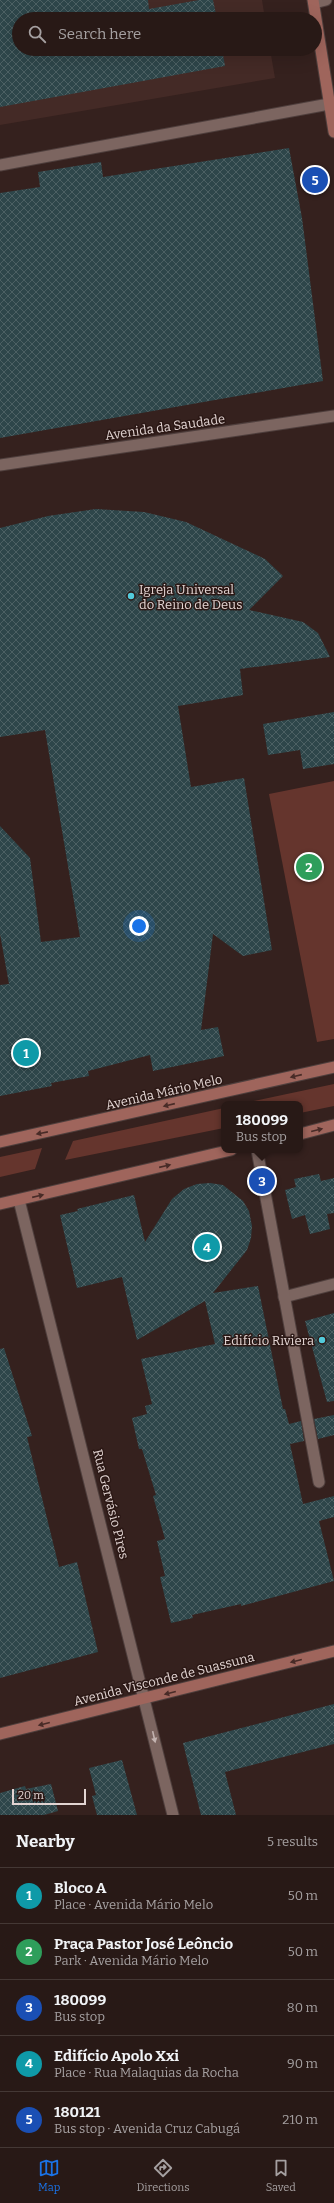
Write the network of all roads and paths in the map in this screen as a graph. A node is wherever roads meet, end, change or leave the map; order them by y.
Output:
1 (326, 0) edge
2 (314, 1) edge
3 (316, 12) edge
4 (322, 56) edge
5 (329, 104) junction
6 (334, 132) edge
7 (0, 165) edge
8 (334, 416) edge
9 (0, 465) edge
10 (334, 1067) edge
11 (334, 1126) edge
12 (303, 1133) edge
13 (0, 1142) edge
14 (221, 1153) edge
15 (258, 1153) edge
16 (19, 1200) junction
17 (0, 1204) edge
18 (334, 1284) edge
19 (284, 1297) junction
20 (319, 1482) dead end
21 (334, 1651) edge
22 (146, 1699) junction
23 (0, 1734) edge
24 (173, 1815) edge

1 - 2 street
2 - 3 main road
4 - 5 main road
5 - 6 main road
5 - 7 street
8 - 9 street, Avenida da Saudade
10 -> 13 main road, Avenida Mário Melo
12 -> 11 main road
16 -> 14 main road
15 - 19 street
16 - 17 main road
16 - 22 street, Rua Gervásio Pires
18 - 19 street
19 - 20 street
21 -> 22 main road, Avenida Visconde de Suassuna
22 -> 23 main road, Avenida Visconde de Suassuna
22 -> 24 street, Rua Gervásio Pires

